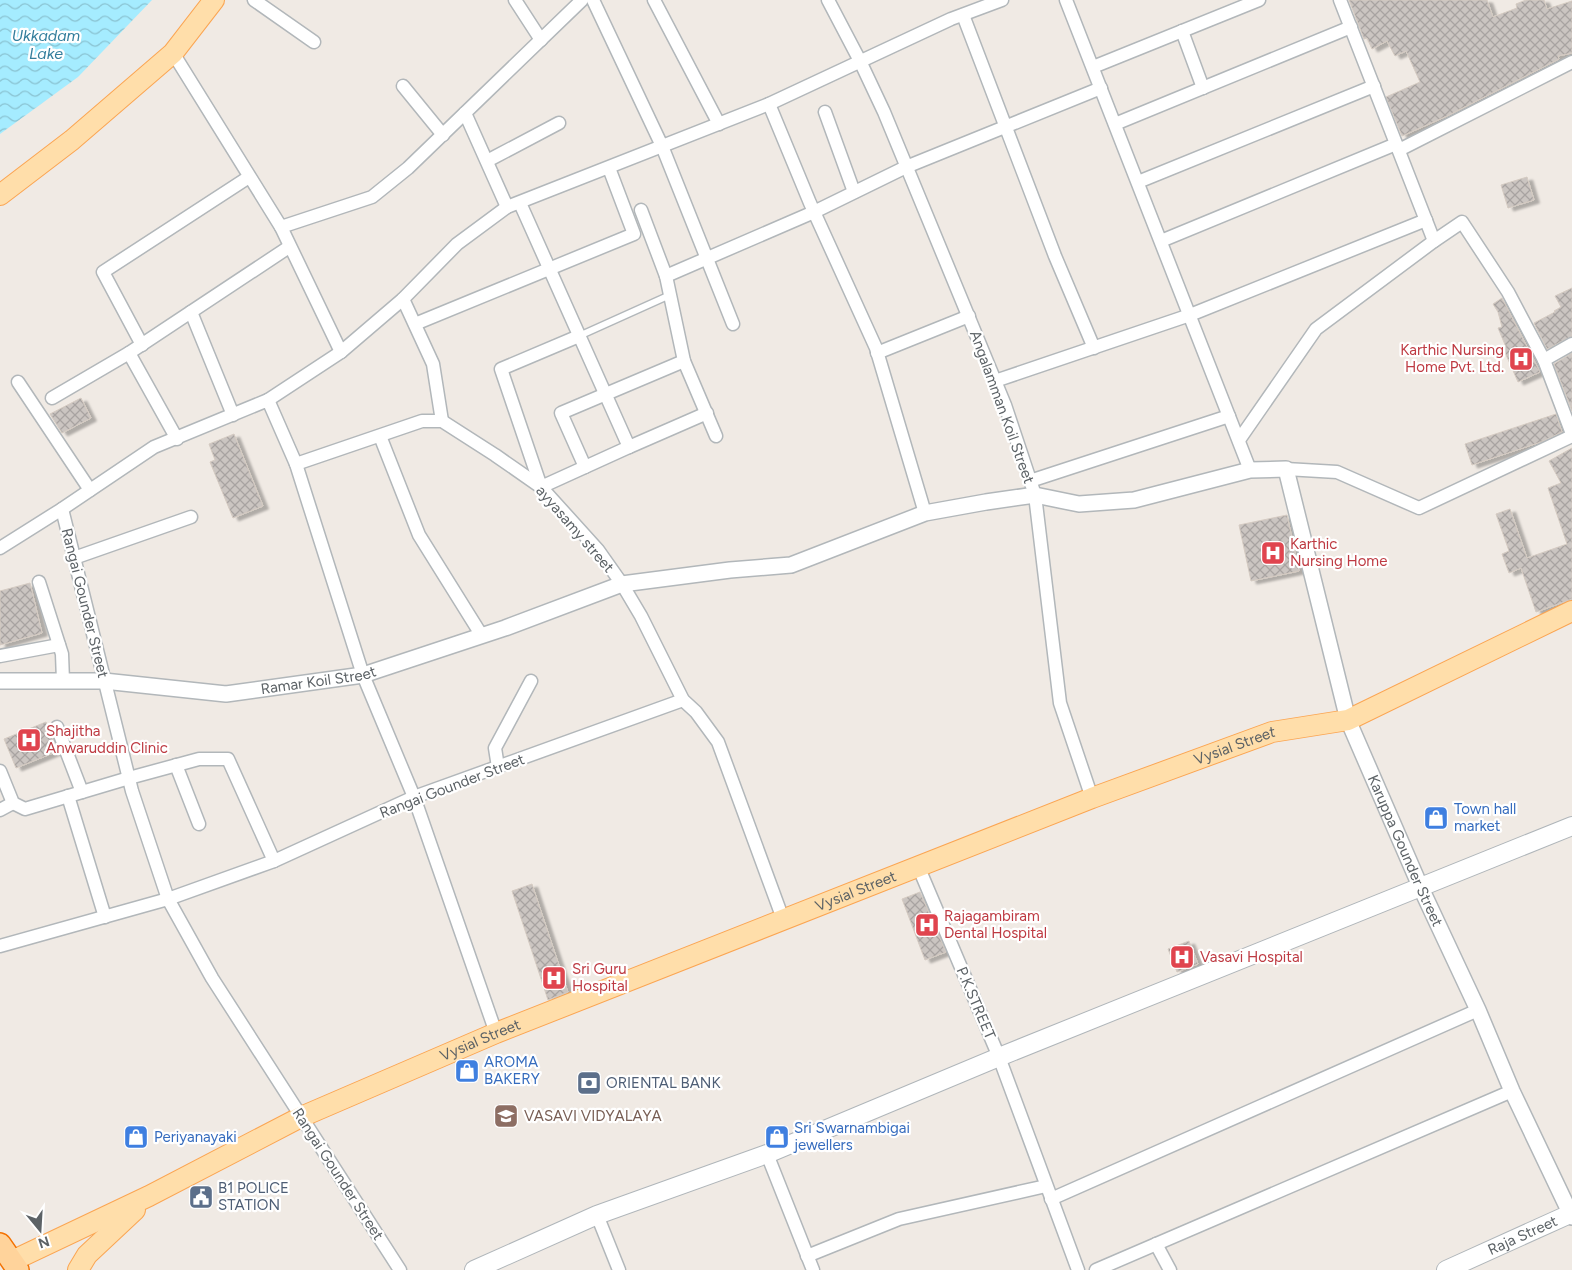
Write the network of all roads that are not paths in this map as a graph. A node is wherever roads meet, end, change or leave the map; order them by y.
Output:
1 (214, 0) edge
2 (254, 0) edge
3 (514, 0) edge
4 (582, 0) edge
5 (593, 0) edge
6 (654, 0) edge
7 (828, 0) edge
8 (1002, 0) edge
9 (1066, 0) edge
10 (1259, 0) edge
11 (1340, 0) edge
12 (963, 15) junction
13 (1351, 27) junction
14 (1182, 31) junction
15 (541, 40) junction
16 (314, 42) dead end
17 (173, 53) junction
18 (860, 61) junction
19 (1572, 62) edge
20 (1093, 67) junction
21 (403, 86) dead end
22 (1374, 86) junction
23 (1101, 88) junction
24 (1203, 88) junction
25 (769, 104) junction
26 (824, 112) dead end
27 (465, 113) junction
28 (558, 123) dead end
29 (719, 124) junction
30 (1115, 124) junction
31 (1005, 127) junction
32 (442, 135) junction
33 (662, 146) junction
34 (1398, 147) junction
35 (487, 161) junction
36 (906, 167) junction
37 (609, 168) junction
38 (249, 177) junction
39 (1138, 182) junction
40 (854, 192) junction
41 (0, 194) edge
42 (514, 205) junction
43 (641, 210) dead end
44 (814, 212) junction
45 (1426, 220) junction
46 (281, 227) junction
47 (1162, 241) junction
48 (1434, 241) junction
49 (289, 247) junction
50 (707, 258) junction
51 (549, 268) junction
52 (666, 276) junction
53 (670, 295) junction
54 (403, 299) junction
55 (191, 312) junction
56 (1190, 315) junction
57 (969, 316) junction
58 (415, 324) junction
59 (733, 324) dead end
60 (580, 336) junction
61 (142, 344) junction
62 (1572, 344) edge
63 (1094, 348) junction
64 (341, 352) junction
65 (129, 353) junction
66 (877, 353) junction
67 (1544, 360) junction
68 (684, 361) junction
69 (995, 381) junction
70 (18, 382) dead end
71 (605, 394) junction
72 (52, 398) dead end
73 (268, 400) junction
74 (707, 414) junction
75 (233, 415) junction
76 (1229, 416) junction
77 (442, 421) junction
78 (1572, 435) edge
79 (380, 436) junction
80 (716, 436) dead end
81 (177, 438) junction
82 (1239, 440) junction
83 (629, 447) junction
84 (296, 464) junction
85 (585, 467) junction
86 (1286, 469) junction
87 (1250, 470) junction
88 (541, 487) junction
89 (1033, 488) junction
90 (90, 490) junction
91 (62, 509) junction
92 (925, 514) junction
93 (190, 517) dead end
94 (0, 548) edge
95 (74, 558) junction
96 (39, 582) dead end
97 (622, 584) junction
98 (1572, 611) edge
99 (482, 636) junction
100 (60, 645) junction
101 (0, 656) edge
102 (363, 675) junction
103 (63, 681) junction
104 (104, 681) junction
105 (531, 681) dead end
106 (0, 682) edge
107 (683, 700) junction
108 (1348, 720) junction
109 (57, 727) dead end
110 (176, 765) junction
111 (498, 767) junction
112 (0, 771) edge
113 (129, 778) junction
114 (82, 792) junction
115 (68, 796) junction
116 (414, 797) junction
117 (1092, 798) junction
118 (13, 803) junction
119 (0, 810) edge
120 (199, 824) dead end
121 (1572, 826) edge
122 (274, 861) junction
123 (918, 866) junction
124 (1420, 886) junction
125 (168, 899) junction
126 (105, 917) junction
127 (783, 919) junction
128 (0, 946) edge
129 (1478, 1010) junction
130 (496, 1032) junction
131 (999, 1057) junction
132 (1512, 1091) junction
133 (301, 1118) junction
134 (767, 1154) junction
135 (1046, 1186) junction
136 (149, 1196) junction
137 (1052, 1199) junction
138 (597, 1215) junction
139 (1571, 1215) edge
140 (1156, 1244) junction
141 (807, 1256) junction
142 (10, 1258) edge
143 (78, 1270) edge
144 (400, 1270) edge
145 (474, 1270) edge
146 (619, 1270) edge
147 (812, 1270) edge
148 (1078, 1270) edge
149 (1096, 1270) edge
150 (1170, 1270) edge
151 (1446, 1270) edge

1 - 17 main road
2 - 16 street
3 - 15 street
4 - 15 street
5 - 33 street
6 - 29 street
7 - 18 street, Angalamman Koil Street
8 - 12 street
9 - 20 street
10 - 14 street
11 - 13 street
12 - 18 street
12 - 31 street
13 - 22 street
13 - 24 street
14 - 20 street
14 - 24 street
15 - 27 street
17 - 38 street
17 - 41 main road
18 - 25 street
18 - 36 street, Angalamman Koil Street
19 - 34 street
20 - 23 street
21 - 32 street
22 - 34 street
22 - 39 street
23 - 30 street
23 - 31 street
24 - 30 street
25 - 29 street
25 - 44 street
26 - 40 street
27 - 32 street
27 - 35 street
28 - 35 street
29 - 33 street
30 - 39 street
31 - 36 street
31 - 63 street
32 - 46 street
33 - 37 street
33 - 50 street
34 - 45 street
34 - 47 street
35 - 42 street
36 - 40 street
36 - 57 street, Angalamman Koil Street
37 - 42 street
37 - 51 street
38 - 46 street
38 - 61 street
39 - 47 street
40 - 44 street
42 - 51 street
42 - 54 street
43 - 52 street
44 - 50 street
44 - 66 street
45 - 48 street
45 - 56 street
46 - 49 street
47 - 56 street
48 - 67 street
48 - 82 street
49 - 55 street
49 - 64 street
50 - 52 street
50 - 59 street
51 - 58 street
51 - 60 street
52 - 53 street
53 - 60 lane
53 - 68 street
54 - 58 street
54 - 64 street
55 - 61 street
55 - 75 street
56 - 63 street
56 - 76 street
57 - 66 street
57 - 69 street, Angalamman Koil Street
58 - 77 street
60 - 71 street
60 - 88 street
61 - 65 street
62 - 67 street
63 - 69 street
64 - 73 street
65 - 72 street
65 - 81 street
66 - 92 street
67 - 78 street
68 - 71 street
68 - 74 street
69 - 89 street, Angalamman Koil Street
70 - 90 street
71 - 83 street
71 - 85 street
73 - 75 street
73 - 84 street
74 - 80 street
74 - 83 street
75 - 81 street
76 - 82 street
76 - 89 street
77 - 79 street
77 - 88 street, ayyasamy street
78 - 86 street
79 - 84 street
79 - 99 street
81 - 90 street
82 - 87 street
83 - 85 street
84 - 102 street
85 - 88 street
86 - 87 street, Ramar Koil Street
86 - 108 street, Karuppa Gounder Street
87 - 89 street, Ramar Koil Street
88 - 97 street, ayyasamy street
89 - 92 street, Ramar Koil Street
89 - 117 street, Angalamman Koil Street
90 - 91 street
91 - 94 street
91 - 95 street, Rangai Gounder Street
92 - 97 street, Ramar Koil Street
93 - 95 street
95 - 104 street, Rangai Gounder Street
96 - 100 street
97 - 99 street, Ramar Koil Street
97 - 107 street, ayyasamy street
98 - 108 main road, Vysial Street
99 - 102 street, Ramar Koil Street
100 - 101 street
100 - 103 street
102 - 104 street, Ramar Koil Street
102 - 116 street
103 - 104 street, Ramar Koil Street
103 - 106 street, Ramar Koil Street
104 - 113 street, Rangai Gounder Street
105 - 111 street
107 - 111 street, Rangai Gounder Street
107 - 127 street, ayyasamy street
108 - 117 main road, Vysial Street
108 - 124 street, Karuppa Gounder Street
109 - 114 street
110 - 113 street
110 - 120 street
110 - 122 street
111 - 116 street, Rangai Gounder Street
112 - 118 street
113 - 114 street
113 - 125 street, Rangai Gounder Street
114 - 115 street
115 - 118 street
115 - 126 street
116 - 122 street, Rangai Gounder Street
116 - 130 street
117 - 123 main road, Vysial Street
118 - 119 street
121 - 124 main road
122 - 125 street, Rangai Gounder Street
123 - 127 main road, Vysial Street
123 - 131 street, P.K.STREET
124 - 129 street, Karuppa Gounder Street
124 - 131 main road
125 - 126 street, Rangai Gounder Street
125 - 133 street, Rangai Gounder Street
126 - 128 street, Rangai Gounder Street
127 - 130 main road, Vysial Street
129 - 132 street, Karuppa Gounder Street
129 - 137 street
130 - 133 main road, Vysial Street
131 - 134 main road
131 - 135 street, P.K.STREET
132 - 139 street, Karuppa Gounder Street
132 - 140 street
133 - 136 main road, Vysial Street
133 - 144 street, Rangai Gounder Street
134 - 138 main road
134 - 141 street
135 - 137 street, P.K.STREET
135 - 141 street
136 - 142 main road, Vysial Street
136 - 143 main road, Vysial Street
137 - 148 street, P.K.STREET
138 - 145 main road
138 - 146 street
139 - 151 main road, Raja Street
140 - 149 street
140 - 150 street
141 - 147 street

